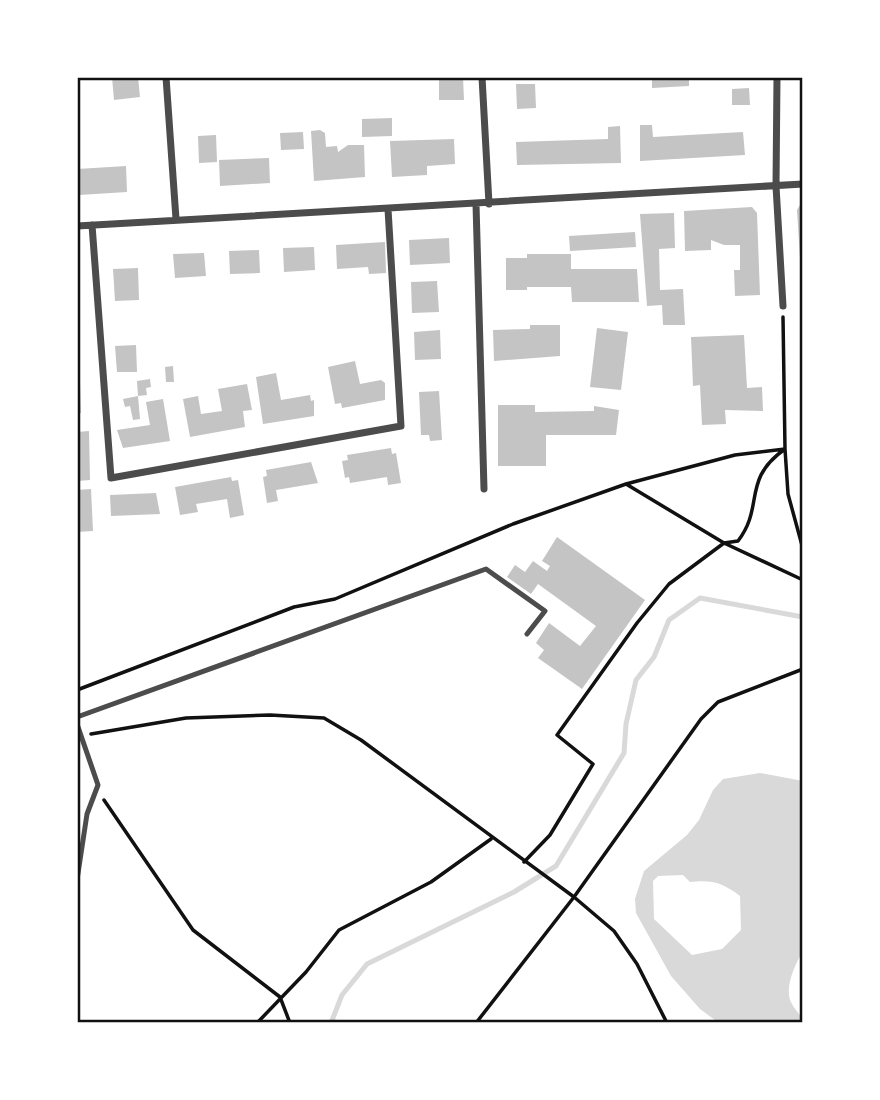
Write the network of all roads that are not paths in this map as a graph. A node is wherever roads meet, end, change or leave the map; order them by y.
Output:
1 (166, 77) edge
2 (482, 77) edge
3 (777, 77) edge
4 (803, 184) edge
5 (776, 186) junction
6 (476, 204) junction
7 (489, 204) junction
8 (388, 209) junction
9 (176, 219) junction
10 (92, 225) junction
11 (77, 226) edge
12 (783, 306) road end
13 (484, 489) dead end
14 (527, 634) dead end
15 (77, 717) edge
16 (77, 724) edge
17 (77, 880) edge

1 - 9 street
2 - 7 street
3 - 5 street
4 - 5 street
5 - 7 street
5 - 12 street
6 - 7 street
6 - 8 street
6 - 13 street
8 - 9 street
8 - 10 street
9 - 10 street
10 - 11 street
14 - 15 lane
16 - 17 lane

